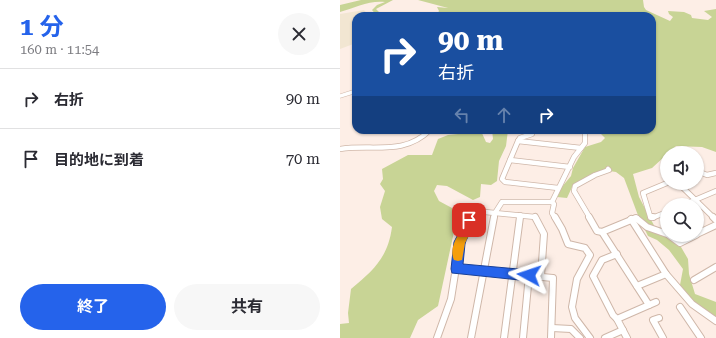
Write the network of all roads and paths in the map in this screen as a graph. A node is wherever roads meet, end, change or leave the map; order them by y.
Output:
1 (352, 92) edge
2 (340, 96) edge
3 (426, 134) edge
4 (532, 134) edge
5 (585, 134) edge
6 (518, 141) junction
7 (581, 148) junction
8 (340, 149) edge
9 (510, 160) junction
10 (570, 167) junction
11 (608, 168) dead end
12 (716, 173) edge
13 (704, 174) edge
14 (660, 186) edge
15 (558, 188) junction
16 (685, 190) edge
17 (716, 191) edge
18 (693, 198) edge
19 (700, 198) edge
20 (552, 202) junction
21 (704, 209) edge
22 (495, 213) junction
23 (520, 215) junction
24 (660, 215) edge
25 (631, 219) junction
26 (716, 220) edge
27 (716, 225) edge
28 (660, 231) edge
29 (704, 231) edge
30 (602, 232) junction
31 (617, 254) junction
32 (716, 267) edge
33 (456, 269) junction
34 (484, 271) junction
35 (512, 274) junction
36 (666, 274) junction
37 (529, 275) junction
38 (541, 276) junction
39 (694, 280) dead end
40 (637, 286) junction
41 (656, 302) dead end
42 (649, 304) junction
43 (680, 307) dead end
44 (659, 318) dead end
45 (617, 319) junction
46 (716, 321) edge
47 (552, 328) junction
48 (623, 330) junction
49 (438, 338) edge
50 (471, 338) edge
51 (504, 338) edge
52 (524, 338) edge
53 (551, 338) edge
54 (580, 338) edge
55 (590, 338) edge
56 (605, 338) edge
57 (627, 338) edge
58 (663, 338) edge
59 (701, 338) edge

1 - 2 street
3 - 8 street
4 - 6 street
5 - 7 street
6 - 7 street
6 - 9 street
7 - 10 street
9 - 10 street
9 - 15 street
10 - 15 street
11 - 30 street
12 - 13 street
14 - 24 street
15 - 20 street
16 - 18 street
17 - 19 street
20 - 22 street
20 - 55 street
21 - 26 street
22 - 23 street
22 - 33 street
22 - 34 street
23 - 35 street
23 - 38 street
25 - 28 street
25 - 30 street
25 - 36 street
27 - 29 street
30 - 31 street
31 - 40 street
31 - 45 street
32 - 39 street
33 - 34 street
33 - 49 street
34 - 35 street
34 - 50 street
35 - 37 street
35 - 51 street
36 - 40 street
36 - 46 street
37 - 38 street
37 - 52 street
38 - 47 street
40 - 42 street
41 - 42 street
42 - 45 street
43 - 59 street
44 - 58 street
45 - 48 street
47 - 53 street
47 - 54 street
48 - 56 street
48 - 57 street

